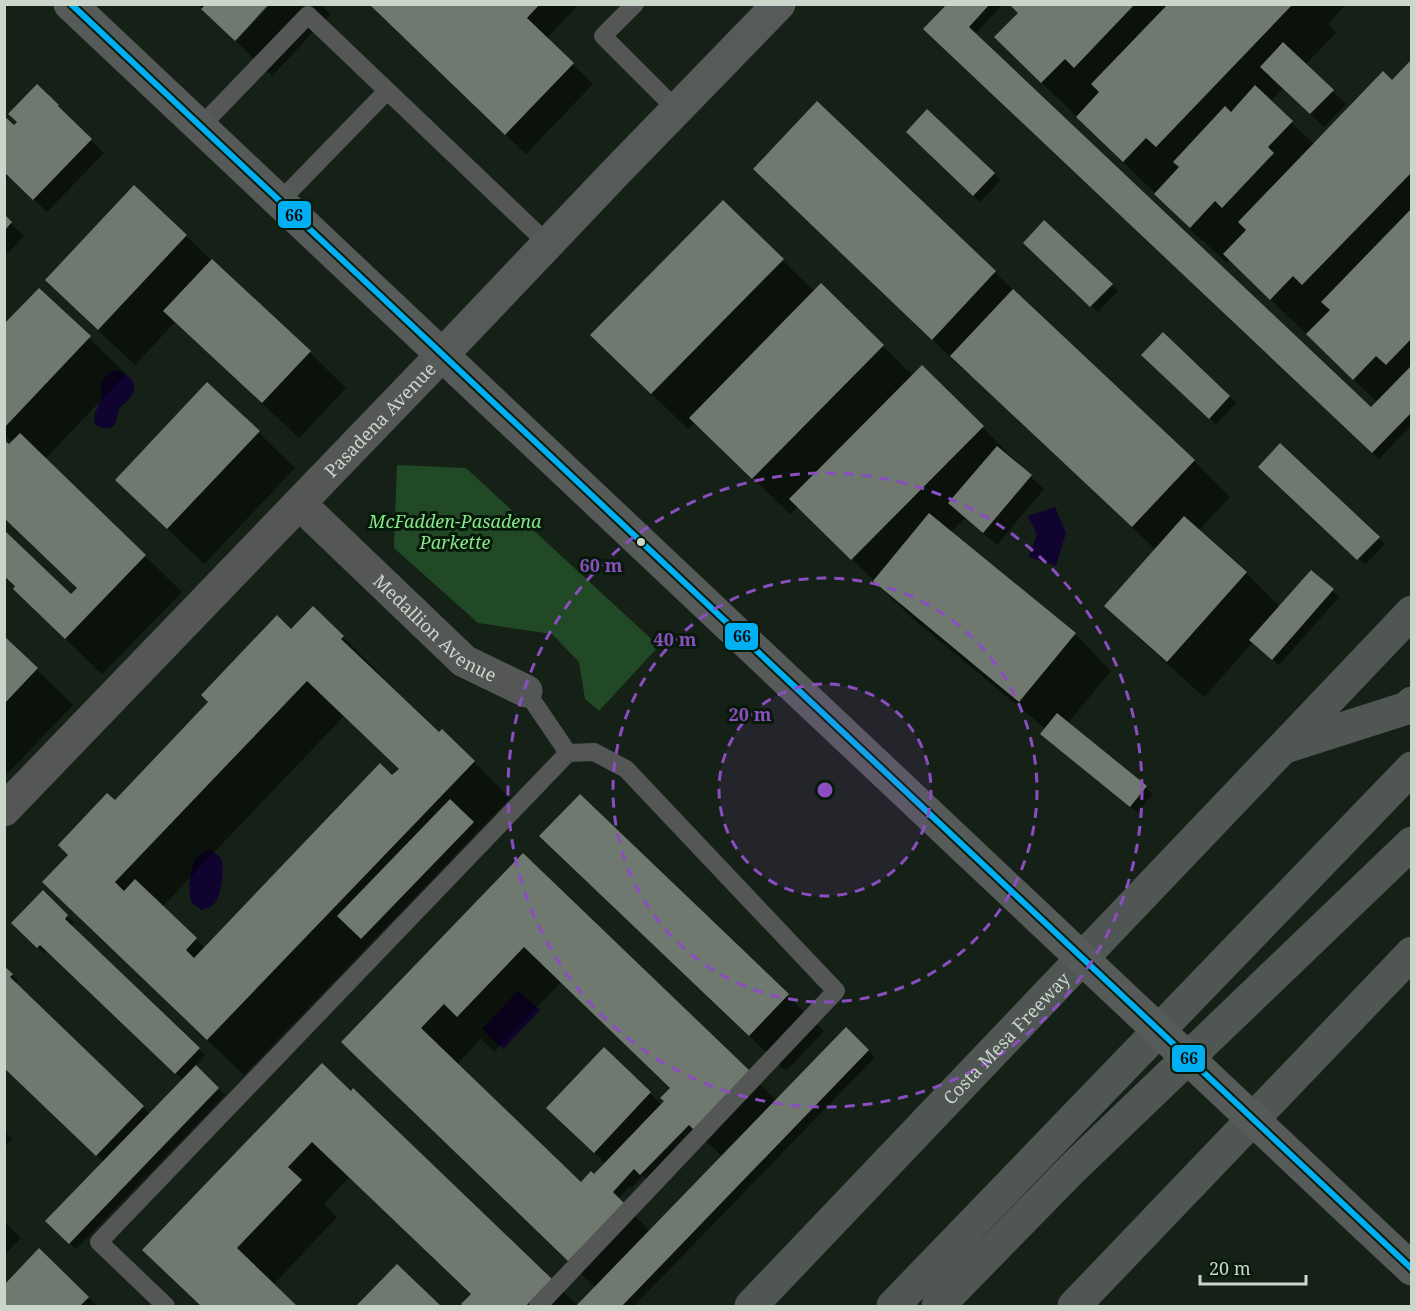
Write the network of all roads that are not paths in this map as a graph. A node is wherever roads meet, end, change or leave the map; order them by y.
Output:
1 (70, 4) edge
2 (635, 4) edge
3 (779, 4) edge
4 (314, 10) edge
5 (387, 91) junction
6 (676, 110) junction
7 (200, 127) junction
8 (280, 201) junction
9 (548, 244) junction
10 (442, 355) junction
11 (300, 504) junction
12 (1412, 612) edge
13 (526, 691) joint
14 (1412, 703) edge
15 (1281, 748) junction
16 (568, 753) junction
17 (1412, 768) edge
18 (4, 810) edge
19 (1412, 843) edge
20 (1412, 953) edge
21 (1412, 1269) edge
22 (166, 1306) edge
23 (538, 1306) edge
24 (750, 1306) edge
25 (893, 1306) edge
26 (938, 1306) edge
27 (1074, 1306) edge

1 - 7 main road
2 - 6 lane
3 - 6 main road, Pasadena Avenue
4 - 5 lane
4 - 7 lane
5 - 8 lane
5 - 9 lane
6 - 9 main road, Pasadena Avenue
7 - 8 main road
8 - 10 main road
9 - 10 main road, Pasadena Avenue
10 - 11 street, Pasadena Avenue
10 - 21 main road, bridge
11 - 13 street, Medallion Avenue
11 - 18 street, Pasadena Avenue
12 - 15 highway, Costa Mesa Freeway
13 - 16 lane
14 - 15 highway
15 - 24 highway, Costa Mesa Freeway
16 - 22 lane
16 - 23 lane
17 - 25 highway
19 - 26 highway
20 - 27 highway

